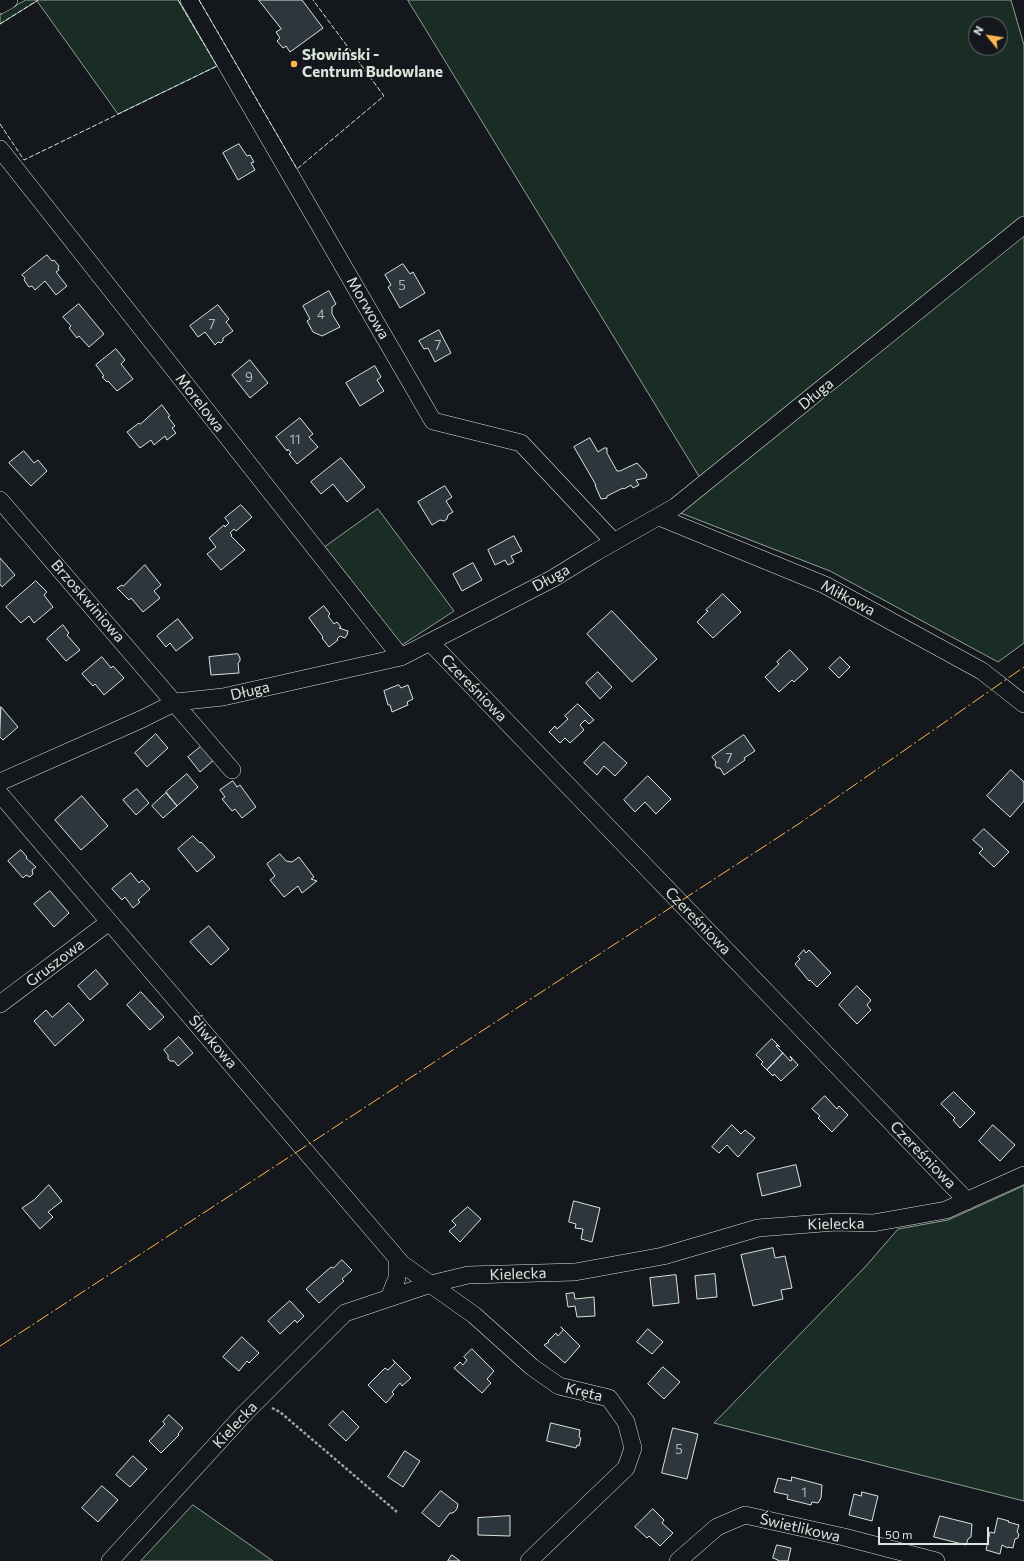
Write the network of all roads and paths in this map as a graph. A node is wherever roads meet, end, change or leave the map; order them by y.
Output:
1 (9, 0) edge
2 (189, 0) edge
3 (0, 5) edge
4 (0, 149) edge
5 (1024, 224) edge
6 (0, 500) edge
7 (659, 517) junction
8 (614, 542) junction
9 (430, 642) junction
10 (401, 657) junction
11 (176, 702) junction
12 (1024, 704) edge
13 (232, 770) dead end
14 (0, 782) edge
15 (0, 794) edge
16 (110, 922) junction
17 (0, 1004) edge
18 (1024, 1175) edge
19 (967, 1201) junction
20 (397, 1258) junction
21 (430, 1284) junction
22 (389, 1298) junction
23 (257, 1402) junction
24 (397, 1512) dead end
25 (925, 1560) edge
26 (110, 1561) edge
27 (529, 1561) edge
28 (678, 1561) edge

1 - 3 street
2 - 8 street, Morwowa
4 - 10 street, Morelowa
5 - 7 street, Długa
6 - 11 street, Brzoskwiniowa
7 - 8 street, Długa
7 - 12 street, Miłkowa
8 - 9 street, Długa
9 - 10 street, Długa
9 - 19 street, Czereśniowa
10 - 11 street, Długa
11 - 13 street, Brzoskwiniowa
11 - 14 street, Długa
15 - 16 street, Śliwkowa
16 - 17 street, Gruszowa
16 - 20 street, Śliwkowa
18 - 19 street, Kielecka
19 - 21 street, Kielecka
20 - 21 street, Śliwkowa
20 - 22 street
21 - 22 street, Kielecka
21 - 27 street, Kręta
22 - 23 street, Kielecka
23 - 24 path
23 - 26 street, Kielecka
25 - 28 street, Świetlikowa

